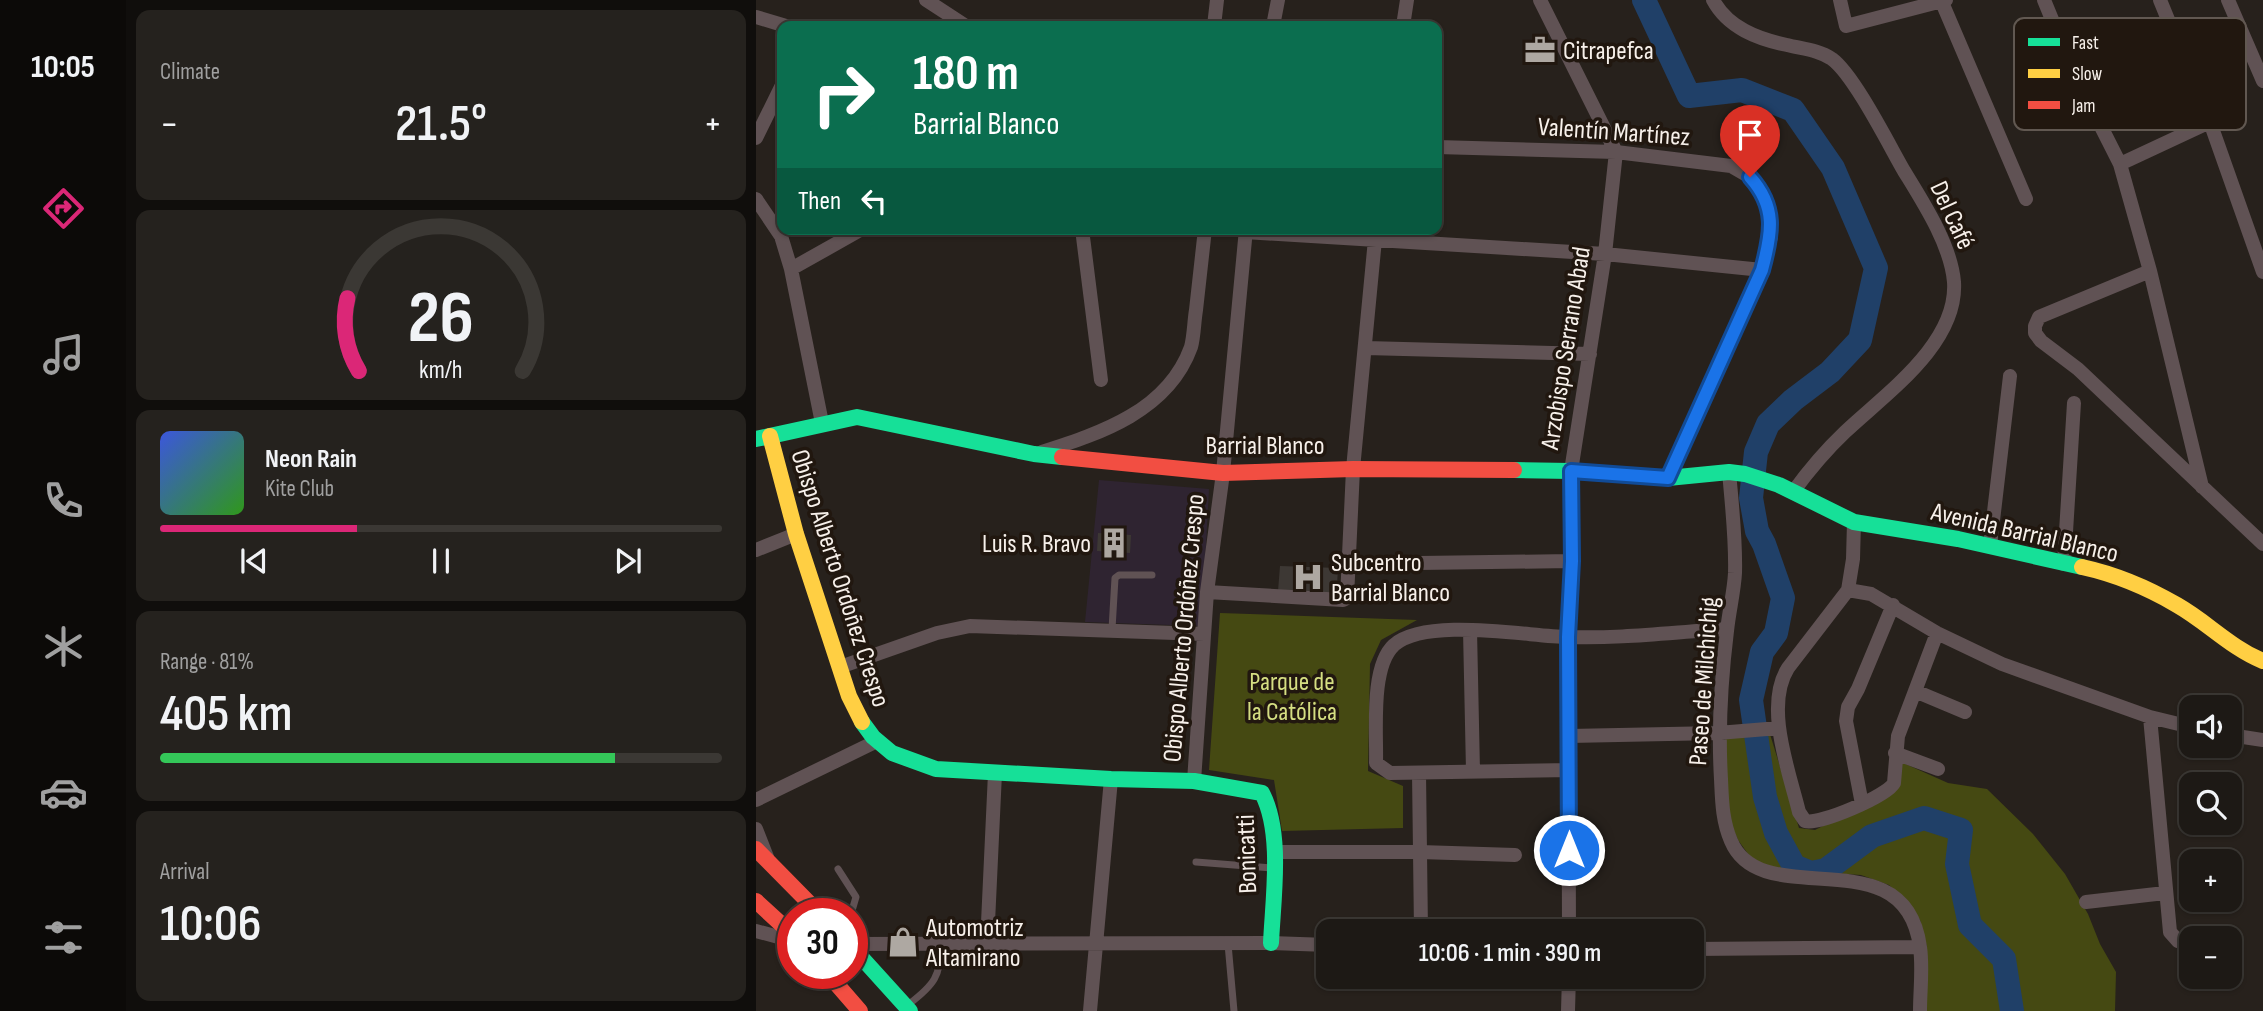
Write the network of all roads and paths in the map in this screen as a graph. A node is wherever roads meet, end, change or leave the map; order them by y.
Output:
1 (926, 0) edge
2 (1217, 0) edge
3 (1278, 0) edge
4 (1406, 0) edge
5 (1541, 0) edge
6 (1713, 0) edge
7 (1840, 0) edge
8 (1943, 0) edge
9 (2044, 0) edge
10 (2161, 0) edge
11 (2228, 0) edge
12 (756, 17) edge
13 (2051, 18) edge
14 (2168, 18) edge
15 (2236, 18) edge
16 (958, 21) edge
17 (1215, 21) edge
18 (1274, 21) edge
19 (1404, 21) edge
20 (777, 23) edge
21 (2246, 42) edge
22 (2263, 81) edge
23 (777, 95) edge
24 (2103, 130) edge
25 (2193, 130) edge
26 (2213, 130) edge
27 (756, 138) edge
28 (1442, 147) edge
29 (1616, 152) junction
30 (2120, 164) junction
31 (756, 199) edge
32 (2026, 200) dead end
33 (777, 230) edge
34 (780, 235) edge
35 (851, 235) edge
36 (1083, 235) edge
37 (1204, 235) edge
38 (1246, 235) edge
39 (1375, 235) edge
40 (1605, 254) junction
41 (791, 269) junction
42 (1762, 270) junction
43 (2150, 271) junction
44 (2263, 272) edge
45 (1366, 348) junction
46 (1590, 354) junction
47 (2010, 376) dead end
48 (1101, 380) dead end
49 (2074, 403) dead end
50 (822, 423) junction
51 (763, 437) edge
52 (1034, 454) junction
53 (1353, 469) junction
54 (1571, 471) junction
55 (1223, 473) junction
56 (1737, 473) junction
57 (1668, 478) junction
58 (2202, 487) junction
59 (1786, 488) junction
60 (1854, 522) junction
61 (796, 534) junction
62 (2263, 544) edge
63 (1990, 546) junction
64 (756, 550) edge
65 (1572, 561) junction
66 (1348, 564) junction
67 (2064, 564) junction
68 (1152, 575) dead end
69 (1848, 590) junction
70 (1208, 592) junction
71 (1893, 605) junction
72 (1112, 629) junction
73 (1727, 629) junction
74 (1470, 630) junction
75 (1937, 633) junction
76 (1204, 634) junction
77 (1568, 637) junction
78 (2255, 658) edge
79 (840, 667) junction
80 (2263, 677) edge
81 (1915, 691) junction
82 (1965, 712) dead end
83 (2150, 717) junction
84 (2179, 724) edge
85 (1774, 728) junction
86 (1726, 732) junction
87 (1569, 736) junction
88 (2242, 737) edge
89 (2263, 740) edge
90 (875, 742) junction
91 (1895, 752) junction
92 (1938, 769) dead end
93 (1570, 770) junction
94 (1473, 771) junction
95 (995, 773) junction
96 (1419, 773) junction
97 (1111, 779) junction
98 (1194, 781) junction
99 (756, 800) edge
100 (1862, 803) junction
101 (756, 829) edge
102 (756, 849) edge
103 (1420, 852) junction
104 (1515, 855) dead end
105 (1273, 860) junction
106 (769, 862) junction
107 (1196, 862) dead end
108 (838, 869) dead end
109 (2165, 893) junction
110 (804, 898) edge
111 (856, 898) edge
112 (756, 901) edge
113 (2086, 902) dead end
114 (1421, 919) edge
115 (1569, 919) edge
116 (777, 920) edge
117 (756, 931) edge
118 (777, 937) edge
119 (2179, 941) edge
120 (1271, 943) junction
121 (941, 944) junction
122 (986, 944) junction
123 (1094, 944) junction
124 (1228, 944) junction
125 (868, 945) edge
126 (1316, 945) edge
127 (1920, 947) junction
128 (1704, 949) edge
129 (868, 964) edge
130 (841, 989) edge
131 (1569, 989) edge
132 (907, 1009) edge
133 (860, 1011) edge
134 (1090, 1011) edge
135 (1234, 1011) edge
136 (1568, 1011) edge
137 (1920, 1011) edge

1 - 16 street
2 - 17 street
3 - 18 street
4 - 19 street
5 - 29 street
6 - 59 street, Del Café
7 - 8 street
8 - 32 street
9 - 13 street
10 - 14 street
11 - 15 street
12 - 20 street
21 - 22 street
23 - 27 street
24 - 30 street
25 - 30 street
26 - 44 street
28 - 29 street, Valentín Martínez
29 - 40 street, Arzobispo Serrano Abad
29 - 42 street, Valentín Martínez
30 - 43 street
31 - 33 street
34 - 41 street
35 - 41 street
36 - 48 street
37 - 52 street
38 - 55 street, Obispo Alberto Ordóñez Crespo
39 - 40 street
39 - 45 street
40 - 42 street
40 - 46 street, Arzobispo Serrano Abad
41 - 50 street
42 - 57 street, Valentín Martínez
43 - 58 street
43 - 58 street
45 - 46 street
45 - 53 street
46 - 54 street, Arzobispo Serrano Abad
47 - 63 street
49 - 67 street
50 - 51 street, Barrial Blanco
50 - 52 street, Barrial Blanco
51 - 61 street, Obispo Alberto Ordoñez Crespo
52 - 55 street, Barrial Blanco
53 - 54 street, Barrial Blanco
53 - 55 street, Barrial Blanco
53 - 66 street
54 - 57 street, Barrial Blanco
54 - 65 street, Arzobispo Serrano Abad
55 - 70 street, Obispo Alberto Ordóñez Crespo
56 - 57 street, Barrial Blanco
56 - 59 street, Barrial Blanco
56 - 73 street, Paseo de Milchichig
58 - 62 street
59 - 60 street, Avenida Barrial Blanco
60 - 63 street, Avenida Barrial Blanco
60 - 69 street
61 - 64 street
61 - 79 street, Obispo Alberto Ordoñez Crespo
63 - 67 street, Avenida Barrial Blanco
65 - 66 street
65 - 77 street, Arzobispo Serrano Abad
66 - 70 street
67 - 78 street, Avenida Barrial Blanco
68 - 72 lane
69 - 71 street
69 - 85 street
70 - 76 street, Obispo Alberto Ordóñez Crespo
71 - 75 street
71 - 100 street
72 - 76 street
72 - 79 street
73 - 77 street
73 - 86 street, Paseo de Milchichig
74 - 77 street
74 - 94 street
74 - 96 street
75 - 81 street
75 - 83 street
76 - 98 street, Obispo Alberto Ordóñez Crespo
77 - 87 street, Arzobispo Serrano Abad
78 - 80 street, Avenida Barrial Blanco
79 - 90 street, Obispo Alberto Ordoñez Crespo
81 - 82 street
81 - 91 street
83 - 84 street
83 - 109 street
85 - 86 street
85 - 100 street
86 - 87 street
86 - 127 street, Paseo de Milchichig
87 - 93 street, Arzobispo Serrano Abad
88 - 89 street
90 - 95 street, Obispo Alberto Ordoñez Crespo
90 - 99 street
91 - 92 street
91 - 100 street
93 - 94 street
93 - 115 street, Arzobispo Serrano Abad
94 - 96 street
95 - 97 street, Obispo Alberto Ordoñez Crespo
95 - 122 street
96 - 103 street
97 - 98 street, Obispo Alberto Ordoñez Crespo
97 - 123 street
98 - 105 street, Bonicatti
101 - 106 street
102 - 106 street
103 - 104 street
103 - 105 street
103 - 114 street
105 - 107 lane
105 - 120 street, Bonicatti
106 - 110 street
108 - 111 lane
109 - 113 street
109 - 119 street
112 - 116 street
117 - 118 street
120 - 124 street
120 - 126 street
121 - 122 street
121 - 125 street
121 - 132 lane
122 - 123 street
123 - 124 street
123 - 134 street
124 - 135 lane
127 - 128 street
127 - 137 street, Paseo de Milchichig
129 - 132 street
130 - 133 street
131 - 136 street

